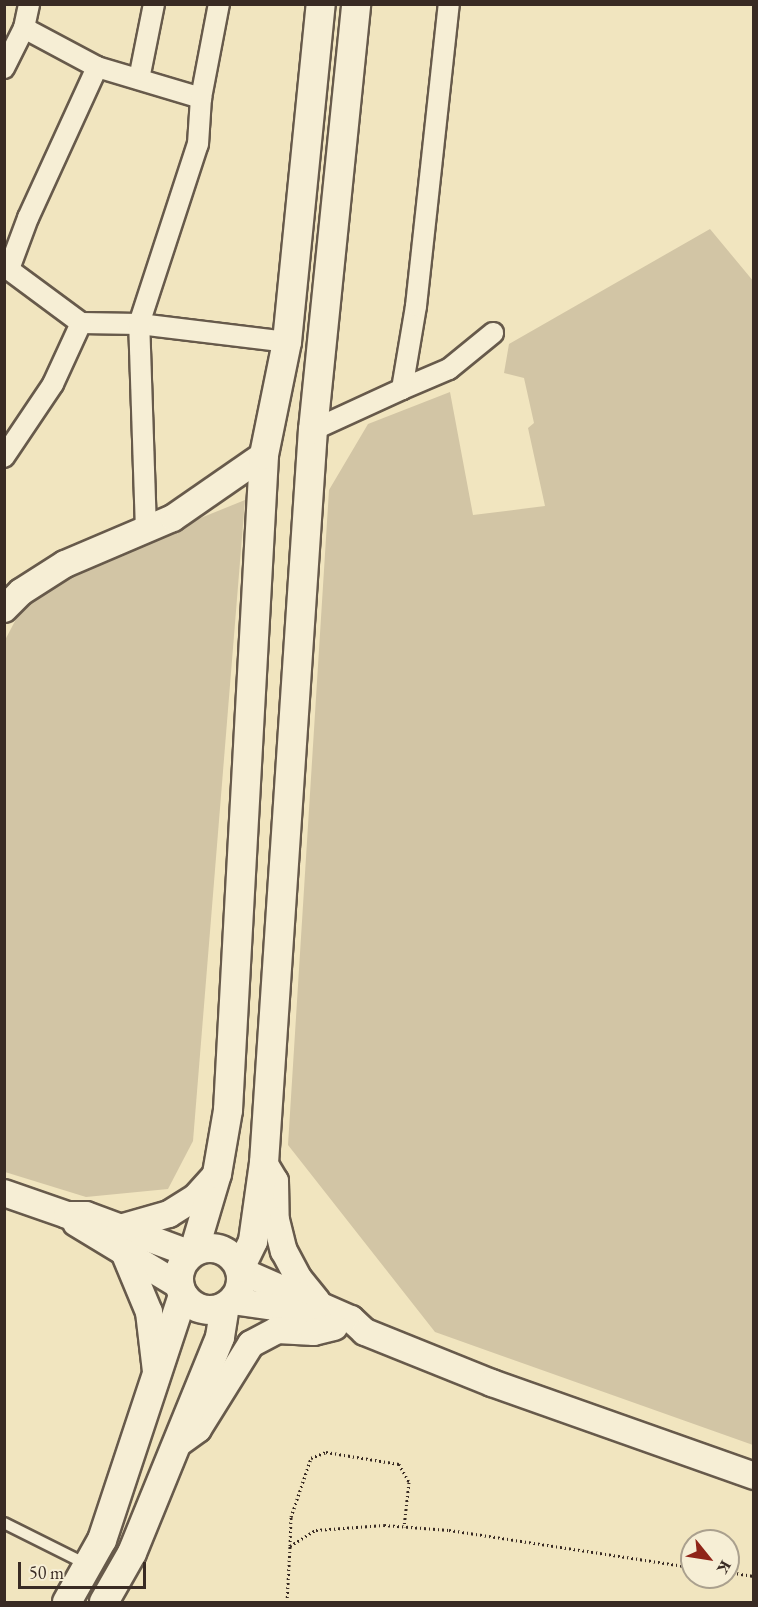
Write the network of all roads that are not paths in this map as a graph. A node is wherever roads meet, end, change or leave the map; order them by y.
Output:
1 (29, 4) edge
2 (154, 4) edge
3 (219, 4) edge
4 (321, 4) edge
5 (356, 4) edge
6 (449, 4) edge
7 (24, 28) junction
8 (4, 68) edge
9 (97, 68) junction
10 (139, 79) junction
11 (201, 98) junction
12 (7, 268) edge
13 (81, 323) junction
14 (139, 324) junction
15 (493, 333) dead end
16 (287, 342) junction
17 (402, 389) junction
18 (313, 430) junction
19 (7, 448) edge
20 (264, 455) junction
21 (146, 530) junction
22 (4, 609) edge
23 (264, 1163) junction
24 (217, 1174) junction
25 (4, 1193) edge
26 (122, 1240) junction
27 (193, 1253) junction
28 (241, 1270) junction
29 (182, 1290) junction
30 (229, 1304) junction
31 (328, 1316) junction
32 (156, 1383) junction
33 (176, 1445) junction
34 (753, 1476) edge
35 (4, 1523) edge
36 (88, 1565) junction
37 (67, 1602) edge
38 (104, 1602) edge

1 - 7 street
2 - 10 street
3 - 11 street
4 - 16 main road
5 - 18 main road
6 - 17 street
7 - 8 street
7 - 9 street
9 - 10 street
9 - 12 street
10 - 11 street
11 - 14 street
12 - 13 street
13 - 14 street
13 - 19 street
14 - 16 street
14 - 21 street
15 - 17 street
16 - 20 main road
17 - 18 street
18 - 23 main road
20 - 21 street
20 - 24 main road
21 - 22 street
23 - 28 main road
23 - 31 street
24 - 26 street
24 - 27 main road
25 - 26 street
26 - 27 street
26 - 29 street
26 - 32 street
27 - 28 main road
27 - 29 main road
28 - 30 main road
28 - 31 street
29 - 30 main road
29 - 32 main road
30 - 31 street
30 - 33 main road
31 - 33 street
31 - 34 street
32 - 36 main road
33 - 38 main road
35 - 36 lane
36 - 37 main road

